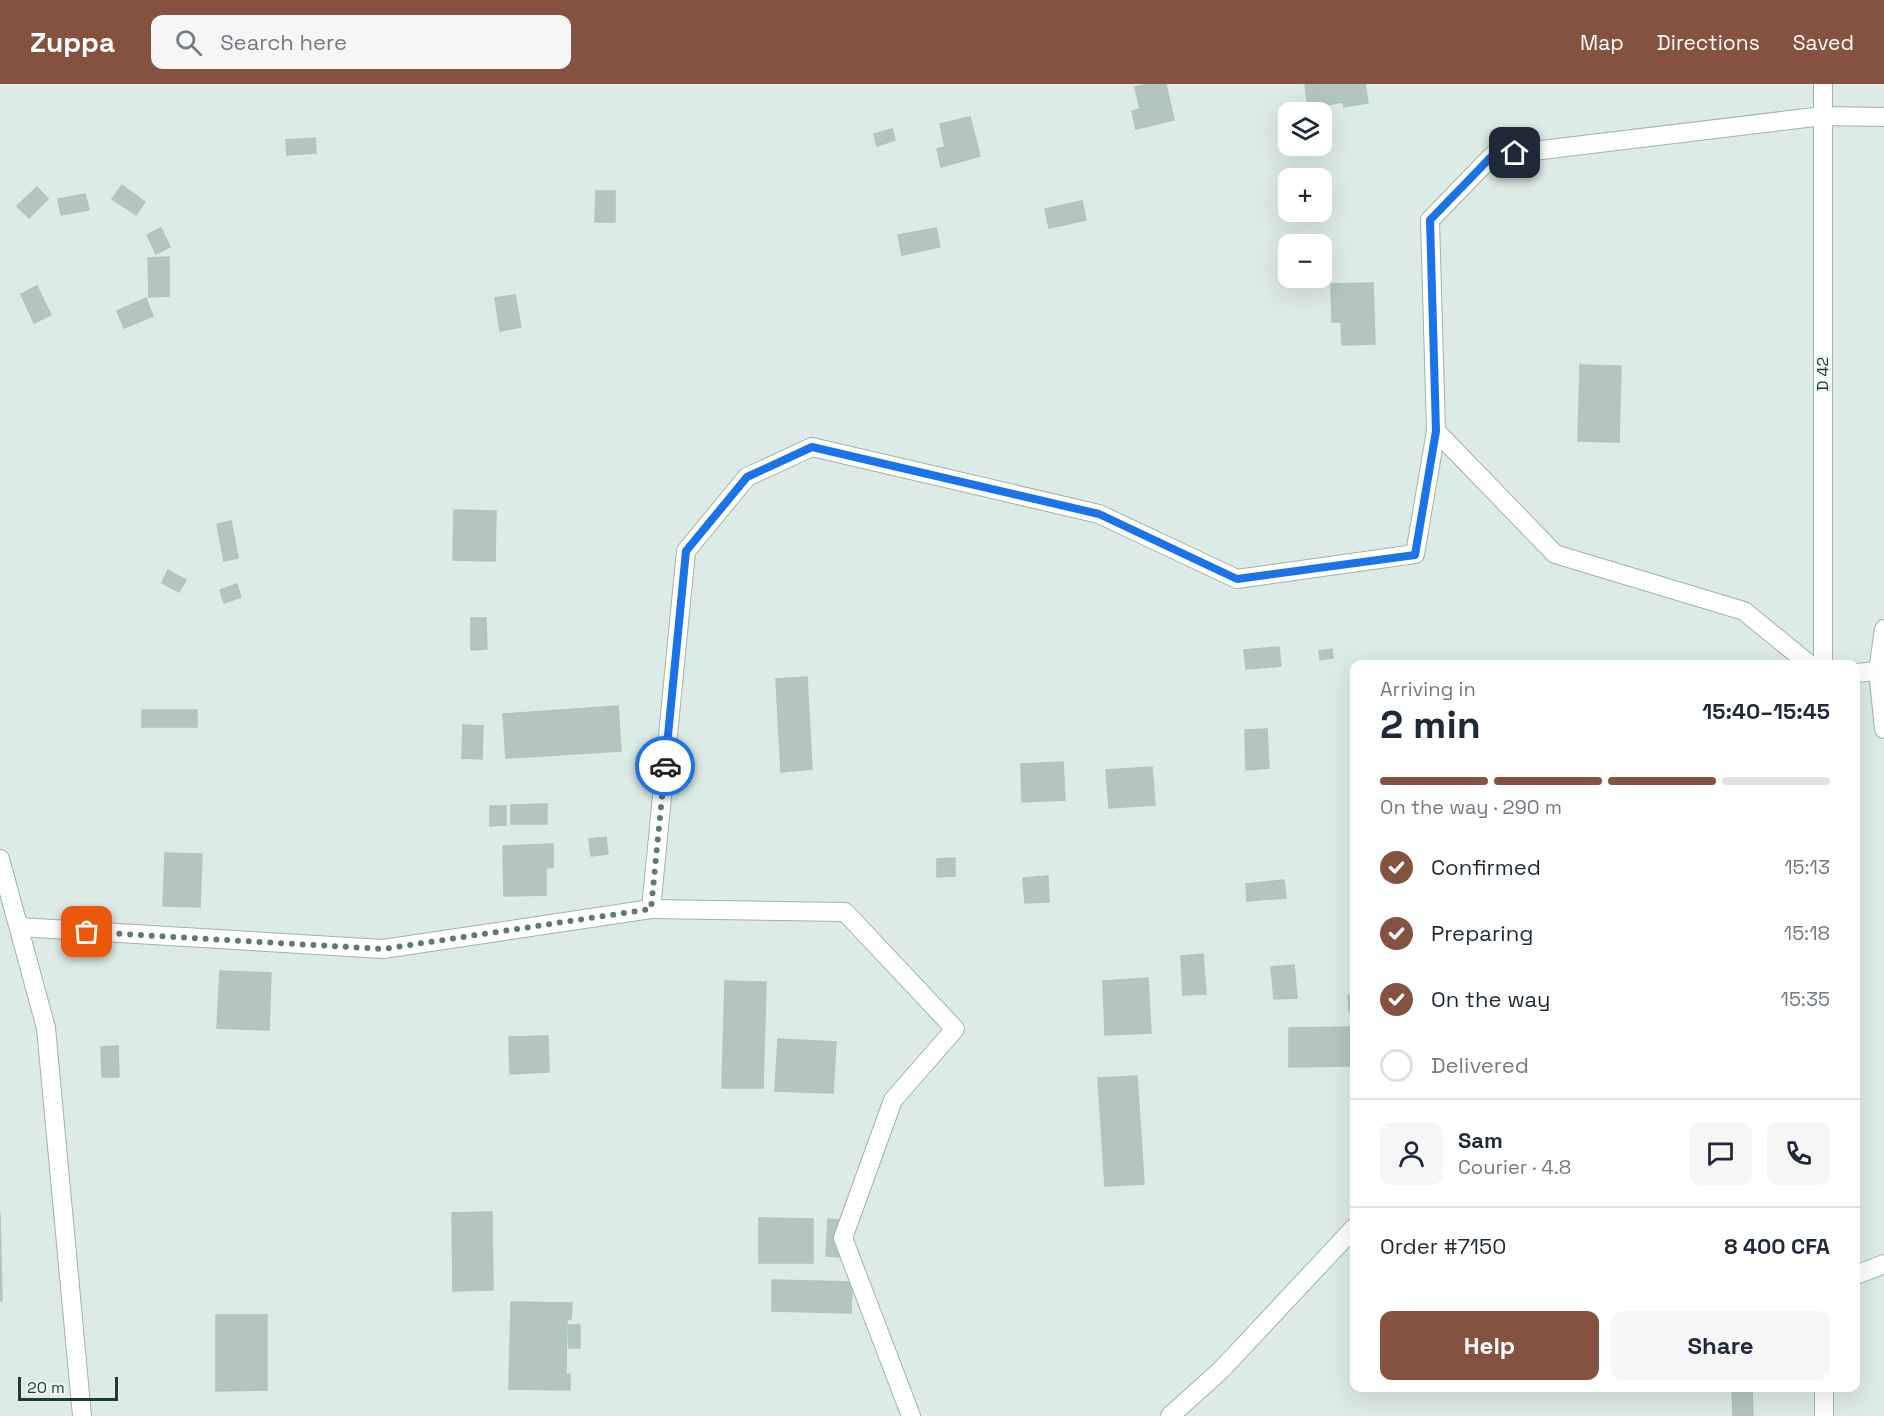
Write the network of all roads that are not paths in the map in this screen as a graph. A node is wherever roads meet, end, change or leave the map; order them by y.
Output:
1 (1823, 84) edge
2 (1823, 116) junction
3 (1884, 117) edge
4 (1436, 431) junction
5 (1884, 629) edge
6 (1804, 660) edge
7 (1823, 660) edge
8 (1878, 671) junction
9 (1860, 673) edge
10 (1884, 729) edge
11 (0, 859) edge
12 (651, 909) junction
13 (19, 927) junction
14 (1350, 1232) edge
15 (1884, 1264) edge
16 (1860, 1273) edge
17 (1824, 1392) edge
18 (82, 1416) edge
19 (911, 1416) edge
20 (1170, 1416) edge
21 (1824, 1416) edge

1 - 2 street, D 42 / D 42
2 - 3 street
2 - 4 street
2 - 7 street, D 42 / D 42
4 - 6 street
4 - 12 street
5 - 8 street
8 - 9 street
8 - 10 street
11 - 13 street
12 - 13 street
12 - 19 street
13 - 18 street
14 - 20 street
15 - 16 street
17 - 21 street

